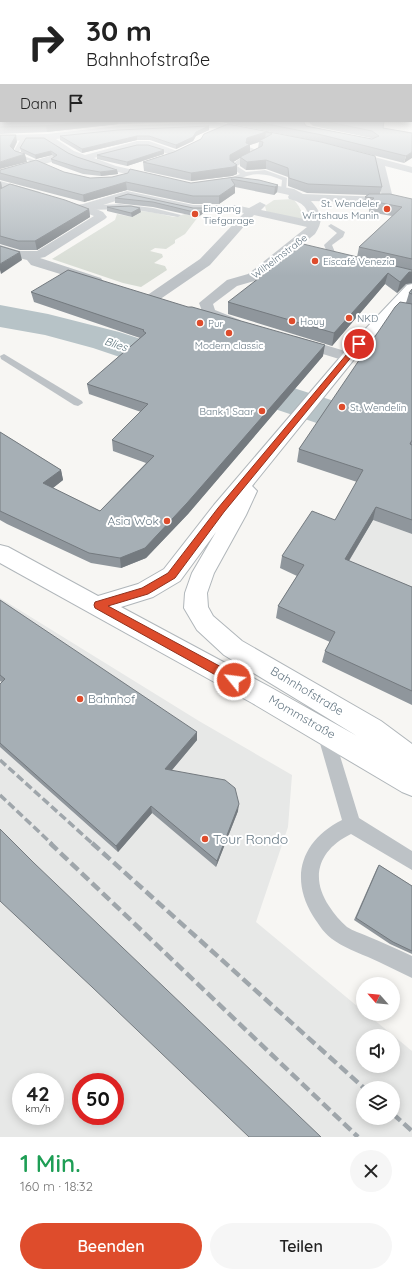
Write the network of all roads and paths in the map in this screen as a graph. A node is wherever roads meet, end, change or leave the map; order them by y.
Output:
1 (116, 170) edge
2 (134, 170) edge
3 (239, 170) edge
4 (380, 170) edge
5 (404, 170) edge
6 (244, 174) junction
7 (123, 175) junction
8 (412, 177) edge
9 (165, 180) edge
10 (225, 181) joint
11 (0, 184) edge
12 (13, 188) junction
13 (0, 194) edge
14 (292, 194) junction
15 (49, 198) edge
16 (270, 199) edge
17 (388, 200) junction
18 (70, 204) edge
19 (412, 205) edge
20 (83, 208) junction
21 (251, 212) junction
22 (178, 215) edge
23 (315, 225) junction
24 (331, 226) dead end
25 (291, 247) junction
26 (0, 249) edge
27 (304, 250) edge
28 (318, 254) edge
29 (32, 257) junction
30 (338, 259) joint
31 (106, 284) edge
32 (412, 288) edge
33 (136, 294) edge
34 (250, 327) edge
35 (279, 336) edge
36 (1, 357) edge
37 (349, 357) junction
38 (78, 403) dead end
39 (257, 468) junction
40 (0, 553) edge
41 (98, 605) junction
42 (324, 730) junction
43 (412, 761) edge
44 (412, 782) edge
45 (352, 824) junction
46 (412, 861) edge
47 (412, 968) edge

1 - 7 street
2 - 7 street
3 - 6 lane
4 - 17 street
5 - 8 street
6 - 10 lane, Wilhelmstraße
6 - 14 lane, Wilhelmstraße
7 - 9 street
10 - 14 street, Wilhelmstraße
11 - 12 street
12 - 13 lane
12 - 15 street
14 - 17 street
14 - 23 street, Wilhelmstraße
16 - 21 street
17 - 19 street
18 - 20 street
20 - 21 street
20 - 22 lane
20 - 29 street
21 - 23 street
21 - 33 street
23 - 25 street, Wilhelmstraße
24 - 30 lane
25 - 27 street
25 - 34 street, Wilhelmstraße
26 - 29 street
28 - 30 street
29 - 31 street
32 - 37 main road, Bahnhofstraße
35 - 37 street
36 - 38 lane
37 - 39 main road, Bahnhofstraße
39 - 41 main road, Bahnhofstraße
39 - 43 main road, Bahnhofstraße
40 - 41 main road, Mommstraße
41 - 42 main road, Mommstraße
42 - 44 main road, Mommstraße
42 - 45 lane
45 - 46 lane
45 - 47 lane

